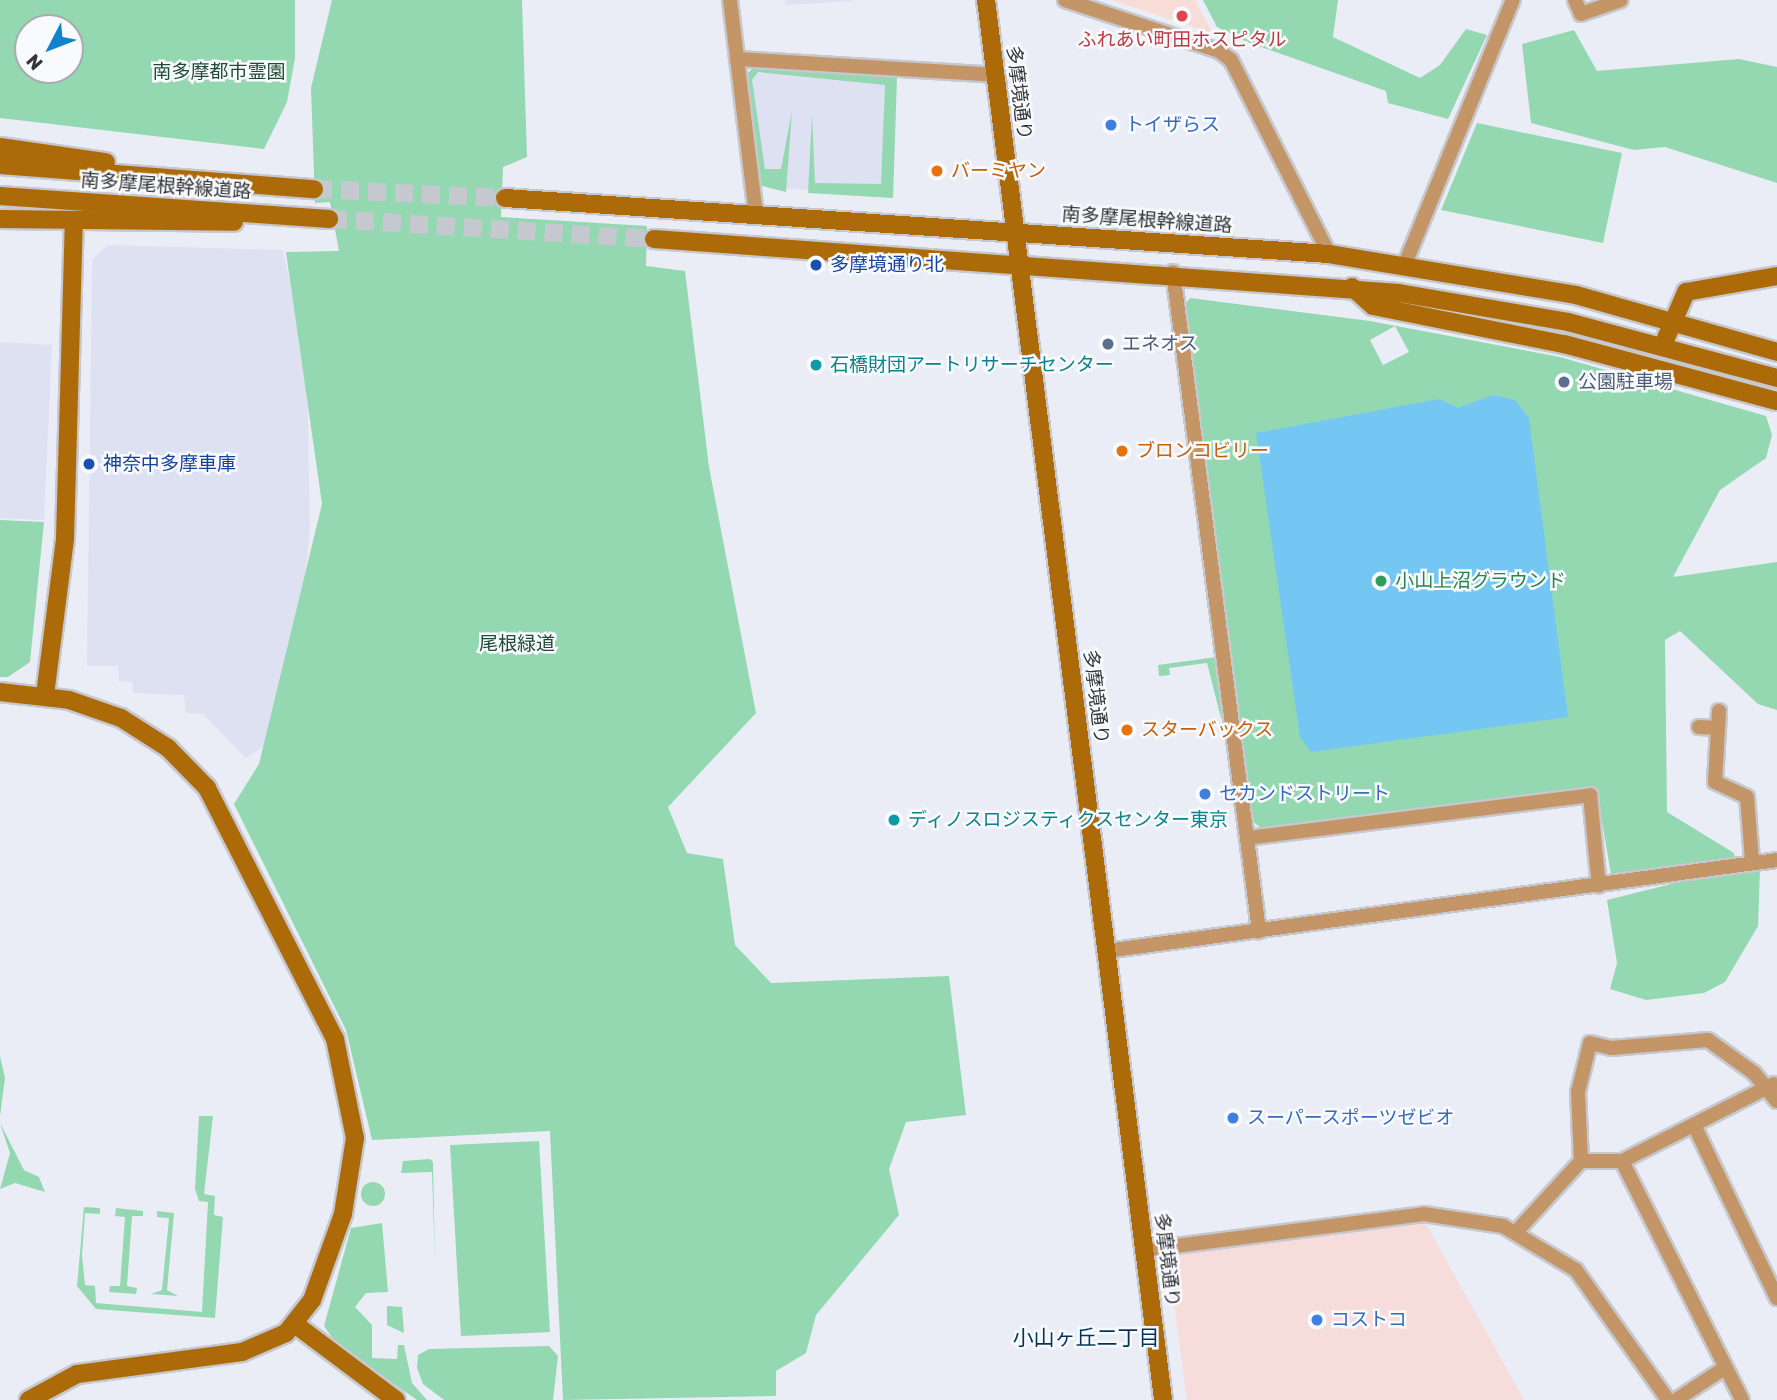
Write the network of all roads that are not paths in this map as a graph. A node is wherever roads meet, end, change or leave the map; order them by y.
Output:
1 (730, 0) edge
2 (986, 0) edge
3 (1065, 0) edge
4 (1513, 0) edge
5 (1575, 0) edge
6 (1621, 0) edge
7 (737, 59) junction
8 (996, 75) junction
9 (0, 147) edge
10 (0, 165) edge
11 (248, 184) junction
12 (314, 189) tunnel mouth
13 (0, 196) edge
14 (505, 198) tunnel mouth
15 (756, 214) junction
16 (0, 219) edge
17 (74, 222) junction
18 (1015, 231) junction
19 (654, 239) tunnel mouth
20 (1329, 254) junction
21 (1019, 262) junction
22 (1405, 264) junction
23 (1173, 272) junction
24 (1777, 276) edge
25 (1352, 287) junction
26 (1671, 317) junction
27 (1663, 345) junction
28 (1777, 352) edge
29 (1777, 378) edge
30 (1777, 401) edge
31 (0, 692) edge
32 (45, 695) junction
33 (1719, 711) dead end
34 (1699, 727) dead end
35 (1718, 728) junction
36 (1247, 838) junction
37 (1752, 860) junction
38 (1777, 860) edge
39 (1599, 886) junction
40 (1259, 930) junction
41 (1106, 951) junction
42 (1773, 1085) edge
43 (1777, 1101) edge
44 (1694, 1125) junction
45 (1581, 1160) junction
46 (1622, 1161) junction
47 (1517, 1231) junction
48 (1144, 1250) junction
49 (1777, 1298) edge
50 (296, 1325) junction
51 (1723, 1369) junction
52 (29, 1400) edge
53 (396, 1400) edge
54 (1163, 1400) edge
55 (1668, 1400) edge
56 (1676, 1400) edge
57 (1742, 1400) edge

1 - 7 street
2 - 8 main road, 多摩境通り
3 - 20 street
4 - 22 street
5 - 6 street
7 - 8 street
7 - 15 street
8 - 18 main road, 多摩境通り
9 - 11 main road
10 - 11 main road, 南多摩尾根幹線道路
11 - 12 main road, 南多摩尾根幹線道路
13 - 17 main road, 南多摩尾根幹線道路
14 - 15 main road, 南多摩尾根幹線道路
15 - 18 main road, 南多摩尾根幹線道路
16 - 17 main road
17 - 32 main road
18 - 20 main road, 南多摩尾根幹線道路
18 - 21 main road, 多摩境通り
19 - 21 main road
20 - 22 main road, 南多摩尾根幹線道路
21 - 23 main road
21 - 41 main road, 多摩境通り
22 - 26 main road, 南多摩尾根幹線道路
23 - 25 main road
23 - 36 street
24 - 26 main road
25 - 27 main road
25 - 30 main road
26 - 27 main road
26 - 28 main road, 南多摩尾根幹線道路
27 - 29 main road
31 - 32 main road
32 - 50 main road
33 - 35 street
34 - 35 street
35 - 37 street
36 - 39 street
36 - 40 street
37 - 38 street
37 - 39 street
39 - 40 street
40 - 41 street
41 - 48 main road, 多摩境通り
42 - 43 street
42 - 44 street
42 - 45 street
44 - 46 street
44 - 49 street
45 - 46 street
45 - 47 street
46 - 51 street
47 - 48 street
47 - 55 street
48 - 54 main road, 多摩境通り
50 - 52 main road
50 - 53 main road
51 - 56 street
51 - 57 street

